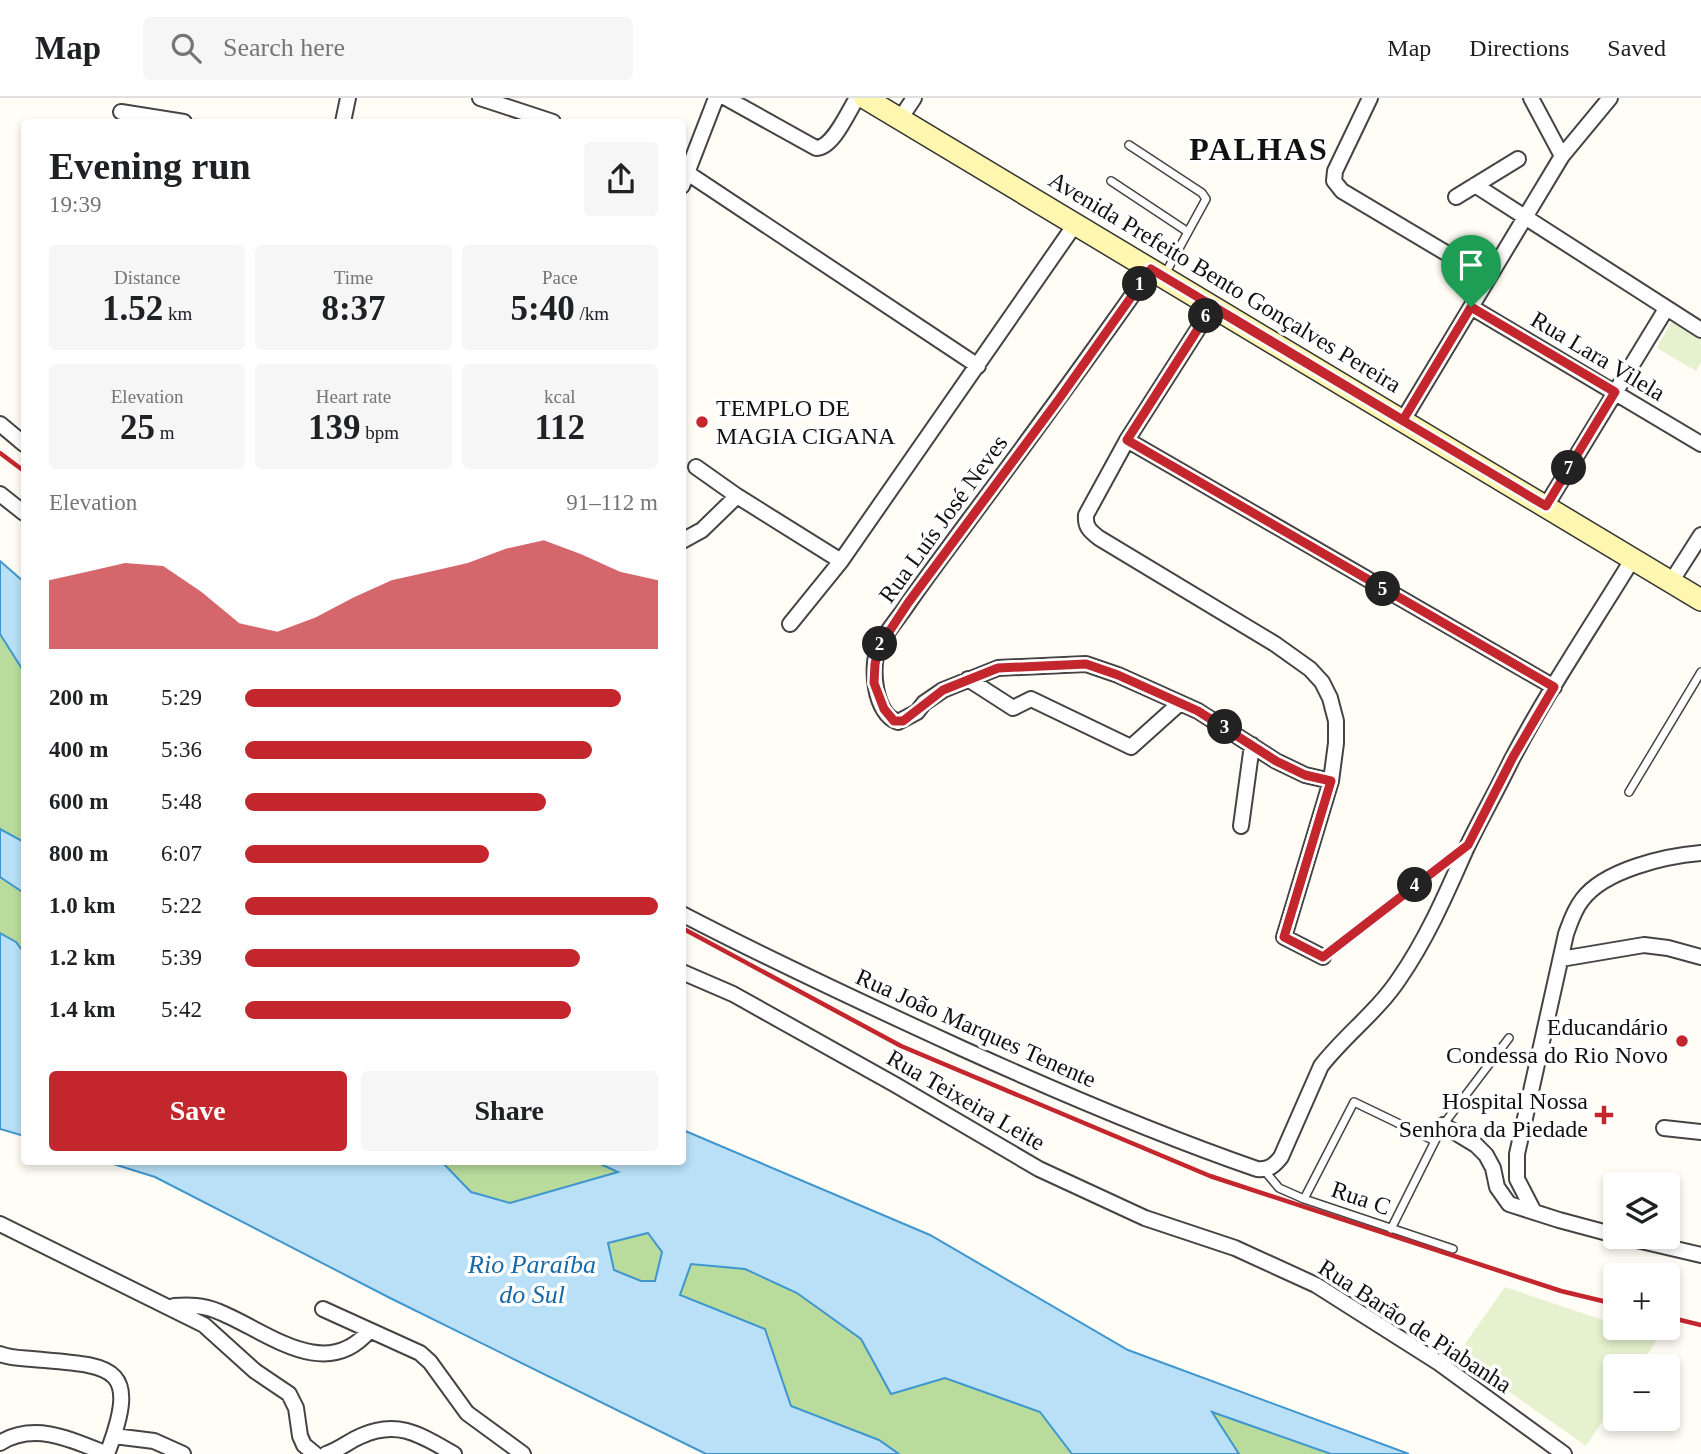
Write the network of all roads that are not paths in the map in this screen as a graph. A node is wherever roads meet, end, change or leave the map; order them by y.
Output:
1 (348, 98) edge
2 (480, 98) edge
3 (716, 98) edge
4 (726, 98) edge
5 (857, 98) edge
6 (865, 98) edge
7 (914, 98) edge
8 (1370, 98) edge
9 (1531, 98) edge
10 (1610, 98) edge
11 (121, 112) dead end
12 (165, 119) edge
13 (344, 119) edge
14 (544, 119) edge
15 (900, 119) junction
16 (1129, 145) dead end
17 (1562, 156) junction
18 (1518, 159) dead end
19 (686, 180) edge
20 (1111, 181) dead end
21 (1475, 185) junction
22 (1456, 197) dead end
23 (1525, 217) junction
24 (1076, 223) junction
25 (1188, 233) junction
26 (1157, 273) junction
27 (1488, 278) junction
28 (1212, 307) junction
29 (1471, 307) junction
30 (1666, 309) junction
31 (1701, 330) edge
32 (978, 366) junction
33 (1615, 392) junction
34 (1403, 420) junction
35 (0, 424) edge
36 (1127, 440) junction
37 (21, 442) edge
38 (1701, 444) edge
39 (696, 467) dead end
40 (0, 494) edge
41 (737, 496) junction
42 (1546, 506) junction
43 (21, 511) edge
44 (1701, 535) edge
45 (686, 539) edge
46 (1632, 560) junction
47 (841, 561) junction
48 (1671, 582) junction
49 (1701, 600) edge
50 (790, 624) dead end
51 (1701, 672) edge
52 (968, 679) junction
53 (1554, 687) junction
54 (1180, 703) junction
55 (1252, 745) junction
56 (1331, 781) junction
57 (1629, 792) dead end
58 (1241, 826) dead end
59 (1468, 845) junction
60 (1701, 853) edge
61 (686, 916) edge
62 (1323, 957) joint
63 (1701, 957) edge
64 (1560, 960) junction
65 (686, 974) edge
66 (1509, 1038) dead end
67 (1443, 1125) junction
68 (1664, 1128) dead end
69 (1701, 1132) edge
70 (1435, 1141) junction
71 (1260, 1169) junction
72 (1304, 1199) junction
73 (1533, 1210) junction
74 (0, 1224) edge
75 (1391, 1229) junction
76 (1603, 1232) edge
77 (1235, 1248) joint
78 (1675, 1249) edge
79 (1453, 1250) dead end
80 (1701, 1255) edge
81 (169, 1306) junction
82 (323, 1310) dead end
83 (369, 1331) junction
84 (0, 1354) edge
85 (114, 1436) junction
86 (0, 1443) edge
87 (107, 1454) edge
88 (183, 1454) edge
89 (315, 1454) edge
90 (327, 1454) edge
91 (454, 1454) edge
92 (523, 1454) edge
93 (1563, 1454) edge

1 - 13 street
2 - 14 street
3 - 19 street
4 - 5 street
6 - 15 street, Avenida Prefeito Bento Gonçalves Pereira
7 - 15 street
8 - 27 street
9 - 17 street
10 - 17 street
11 - 12 street
15 - 24 street, Avenida Prefeito Bento Gonçalves Pereira
16 - 25 lane
17 - 23 street
18 - 21 street
19 - 32 street
20 - 25 lane
21 - 22 street
21 - 23 street
23 - 27 street
23 - 30 street
24 - 26 street, Avenida Prefeito Bento Gonçalves Pereira
24 - 32 street
25 - 26 lane
26 - 28 street, Avenida Prefeito Bento Gonçalves Pereira
26 - 52 street, Rua Luís José Neves
27 - 29 street
28 - 34 street, Avenida Prefeito Bento Gonçalves Pereira
28 - 36 street
29 - 33 street, Rua Lara Vilela
29 - 34 street
30 - 31 street
30 - 33 street
32 - 47 street
33 - 38 street, Rua Lara Vilela
33 - 42 street
34 - 42 street, Avenida Prefeito Bento Gonçalves Pereira
35 - 37 street
36 - 53 street
36 - 56 street
39 - 41 street
40 - 43 street
41 - 45 street
41 - 47 street
42 - 46 street, Avenida Prefeito Bento Gonçalves Pereira
44 - 48 street
46 - 48 street, Avenida Prefeito Bento Gonçalves Pereira
46 - 53 street
47 - 50 street
48 - 49 street, Avenida Prefeito Bento Gonçalves Pereira
51 - 57 lane
52 - 54 street, Rua Luís José Neves
52 - 54 street
53 - 59 street
54 - 55 street, Rua Luís José Neves
55 - 56 street, Rua Luís José Neves
55 - 58 street
56 - 62 street
59 - 62 lane
59 - 71 street
60 - 64 street
61 - 71 street, Rua João Marques Tenente
63 - 64 street
64 - 73 street
65 - 77 street, Rua Teixeira Leite
66 - 67 lane
67 - 70 lane
67 - 73 street
68 - 69 street
70 - 72 lane
70 - 75 lane
71 - 72 lane, Rua C
72 - 75 lane, Rua C
73 - 76 street
74 - 81 street
75 - 79 lane, Rua C
77 - 93 street, Rua Barão de Piabanha
78 - 80 street
81 - 83 street
81 - 89 street
82 - 83 street
83 - 92 street
84 - 85 street
85 - 87 street
85 - 88 street
86 - 87 street
90 - 91 street

